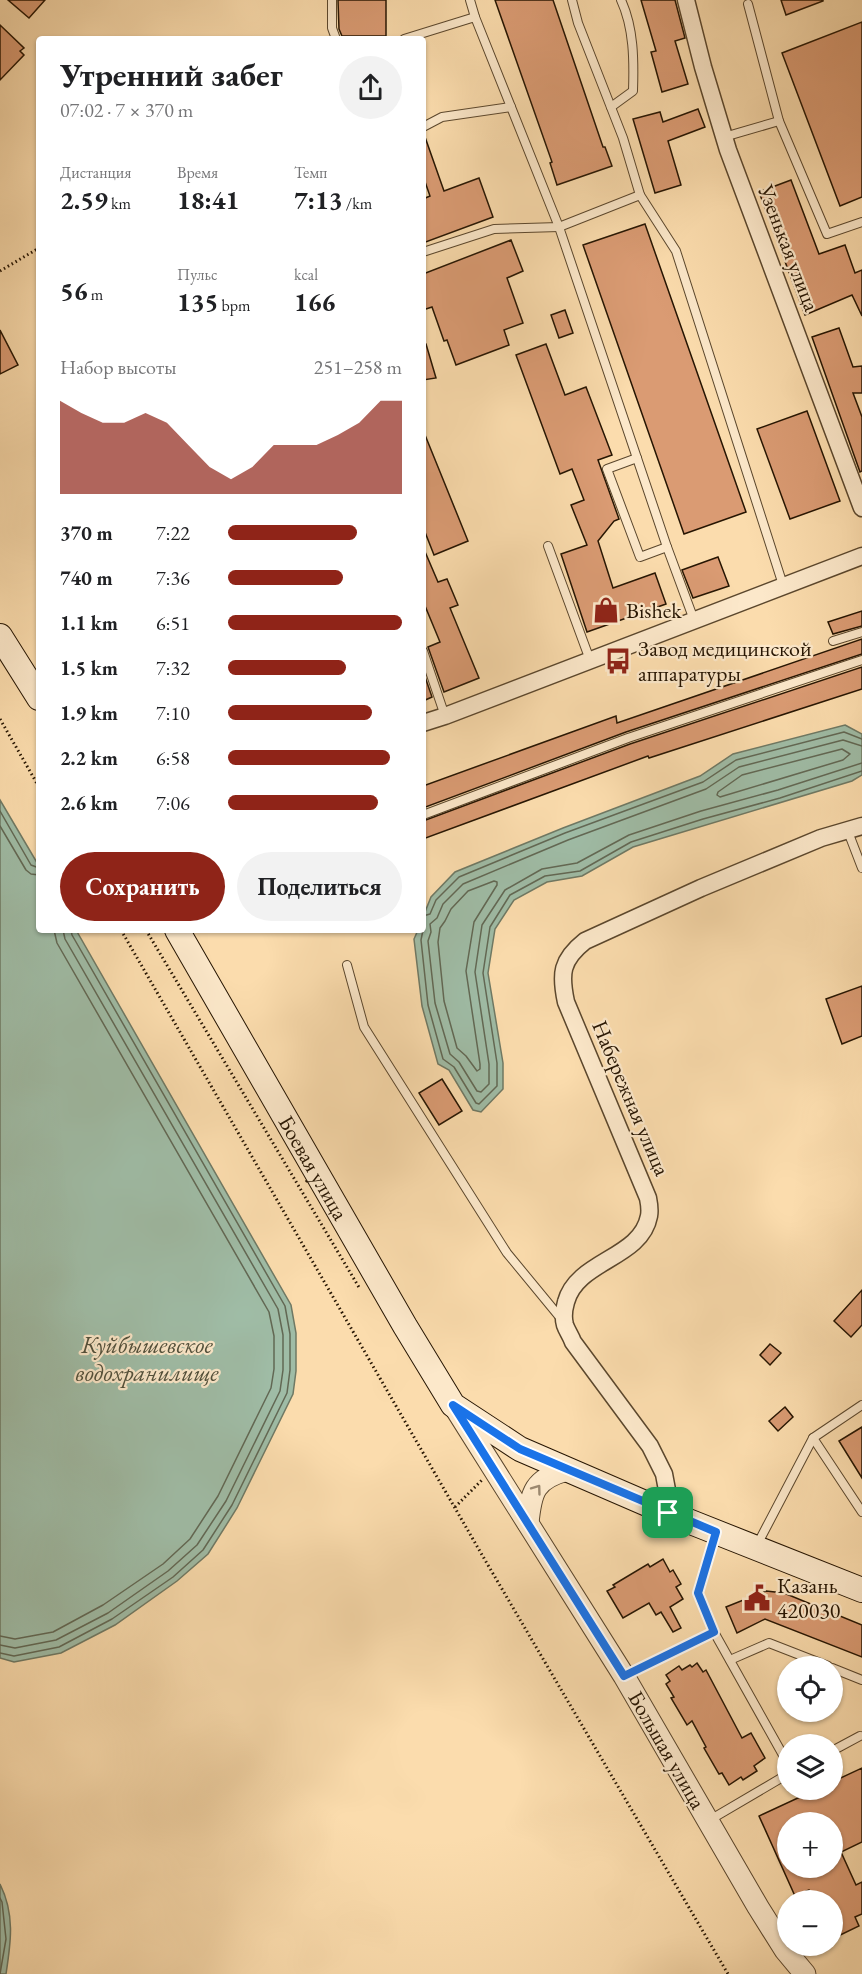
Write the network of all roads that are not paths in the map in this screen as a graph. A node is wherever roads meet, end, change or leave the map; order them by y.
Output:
1 (332, 0) edge
2 (471, 0) edge
3 (572, 0) edge
4 (621, 0) edge
5 (686, 0) edge
6 (748, 4) dead end
7 (475, 17) junction
8 (335, 36) edge
9 (414, 36) edge
10 (511, 107) junction
11 (611, 107) junction
12 (779, 121) junction
13 (426, 125) edge
14 (724, 137) junction
15 (640, 195) junction
16 (862, 222) edge
17 (559, 227) junction
18 (426, 251) edge
19 (637, 458) junction
20 (862, 508) edge
21 (548, 546) dead end
22 (667, 547) junction
23 (862, 556) edge
24 (783, 585) junction
25 (694, 620) junction
26 (862, 632) edge
27 (0, 636) edge
28 (833, 641) dead end
29 (426, 660) edge
30 (590, 660) junction
31 (862, 660) edge
32 (36, 693) edge
33 (445, 716) junction
34 (426, 722) edge
35 (426, 814) edge
36 (854, 827) edge
37 (862, 868) edge
38 (179, 933) edge
39 (348, 965) dead end
40 (564, 1324) junction
41 (453, 1405) junction
42 (862, 1405) edge
43 (813, 1438) junction
44 (567, 1470) junction
45 (862, 1512) edge
46 (668, 1513) junction
47 (528, 1523) junction
48 (716, 1532) junction
49 (756, 1547) junction
50 (862, 1590) edge
51 (714, 1632) junction
52 (802, 1656) edge
53 (730, 1660) junction
54 (843, 1672) edge
55 (624, 1676) junction
56 (862, 1680) edge
57 (860, 1736) dead end
58 (777, 1744) edge
59 (843, 1744) edge
60 (777, 1780) edge
61 (708, 1821) junction
62 (805, 1974) edge

1 - 8 lane
2 - 7 lane
3 - 11 lane
4 - 11 lane
5 - 14 street, Узенькая улица
6 - 12 lane
7 - 9 lane
7 - 10 lane
10 - 13 lane
10 - 17 lane
11 - 15 lane
12 - 14 lane
12 - 16 lane
14 - 20 street, Узенькая улица
15 - 17 lane
15 - 24 lane
17 - 18 lane
17 - 19 lane
19 - 22 lane
19 - 22 lane
21 - 30 lane
22 - 25 lane
23 - 24 street
24 - 25 street
25 - 30 street
26 - 28 lane
27 - 32 main road
29 - 33 lane
30 - 33 street
31 - 35 lane
33 - 34 street
36 - 37 lane
36 - 40 street, Набережная улица
38 - 41 main road, Боевая улица
39 - 40 lane
40 - 46 street
41 - 44 main road
41 - 47 street, Большая улица
42 - 43 lane
43 - 45 lane
43 - 49 lane
44 - 46 main road
47 -> 44 street
46 - 48 main road
47 - 55 street, Большая улица
48 - 49 main road
48 - 51 lane
49 - 50 main road
51 - 53 lane
51 - 55 lane
52 - 53 lane
53 - 58 lane
54 - 56 lane
55 - 61 street, Большая улица
57 - 59 lane
60 - 61 lane
61 - 62 street, Большая улица

